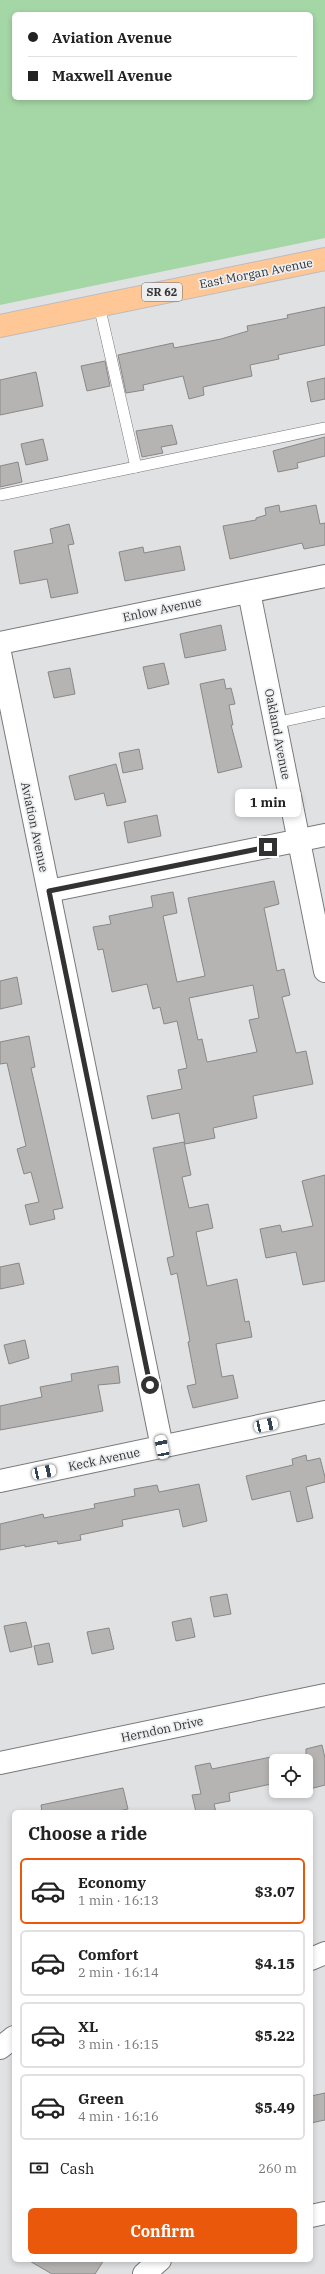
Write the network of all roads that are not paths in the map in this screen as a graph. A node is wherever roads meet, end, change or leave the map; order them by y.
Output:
1 (325, 259) edge
2 (99, 305) junction
3 (0, 326) edge
4 (325, 428) edge
5 (136, 467) junction
6 (0, 495) edge
7 (325, 576) edge
8 (249, 592) junction
9 (0, 643) edge
10 (0, 653) edge
11 (325, 712) edge
12 (275, 723) junction
13 (325, 835) edge
14 (299, 841) junction
15 (49, 891) junction
16 (325, 970) edge
17 (325, 1412) edge
18 (162, 1447) junction
19 (0, 1481) edge
20 (325, 1695) edge
21 (0, 1763) edge
22 (325, 1953) edge
23 (313, 1957) edge
24 (12, 2039) edge
25 (0, 2048) edge
26 (325, 2213) edge
27 (313, 2216) edge
28 (158, 2262) edge
29 (144, 2274) edge

1 - 2 main road, East Morgan Avenue / SR 62
2 - 3 main road, East Morgan Avenue / SR 62
2 - 5 lane
4 - 5 lane
5 - 6 lane
7 - 8 street, Enlow Avenue
8 - 9 street, Enlow Avenue
8 - 12 street, Oakland Avenue
10 - 15 street, Aviation Avenue
11 - 12 lane
12 - 14 street, Oakland Avenue
13 - 14 street
14 - 15 street
14 - 16 street, Oakland Avenue
15 - 18 street, Aviation Avenue
17 - 18 street, Keck Avenue
18 - 19 street, Keck Avenue
20 - 21 street, Herndon Drive
22 - 23 street
24 - 25 street
26 - 27 street
28 - 29 street

